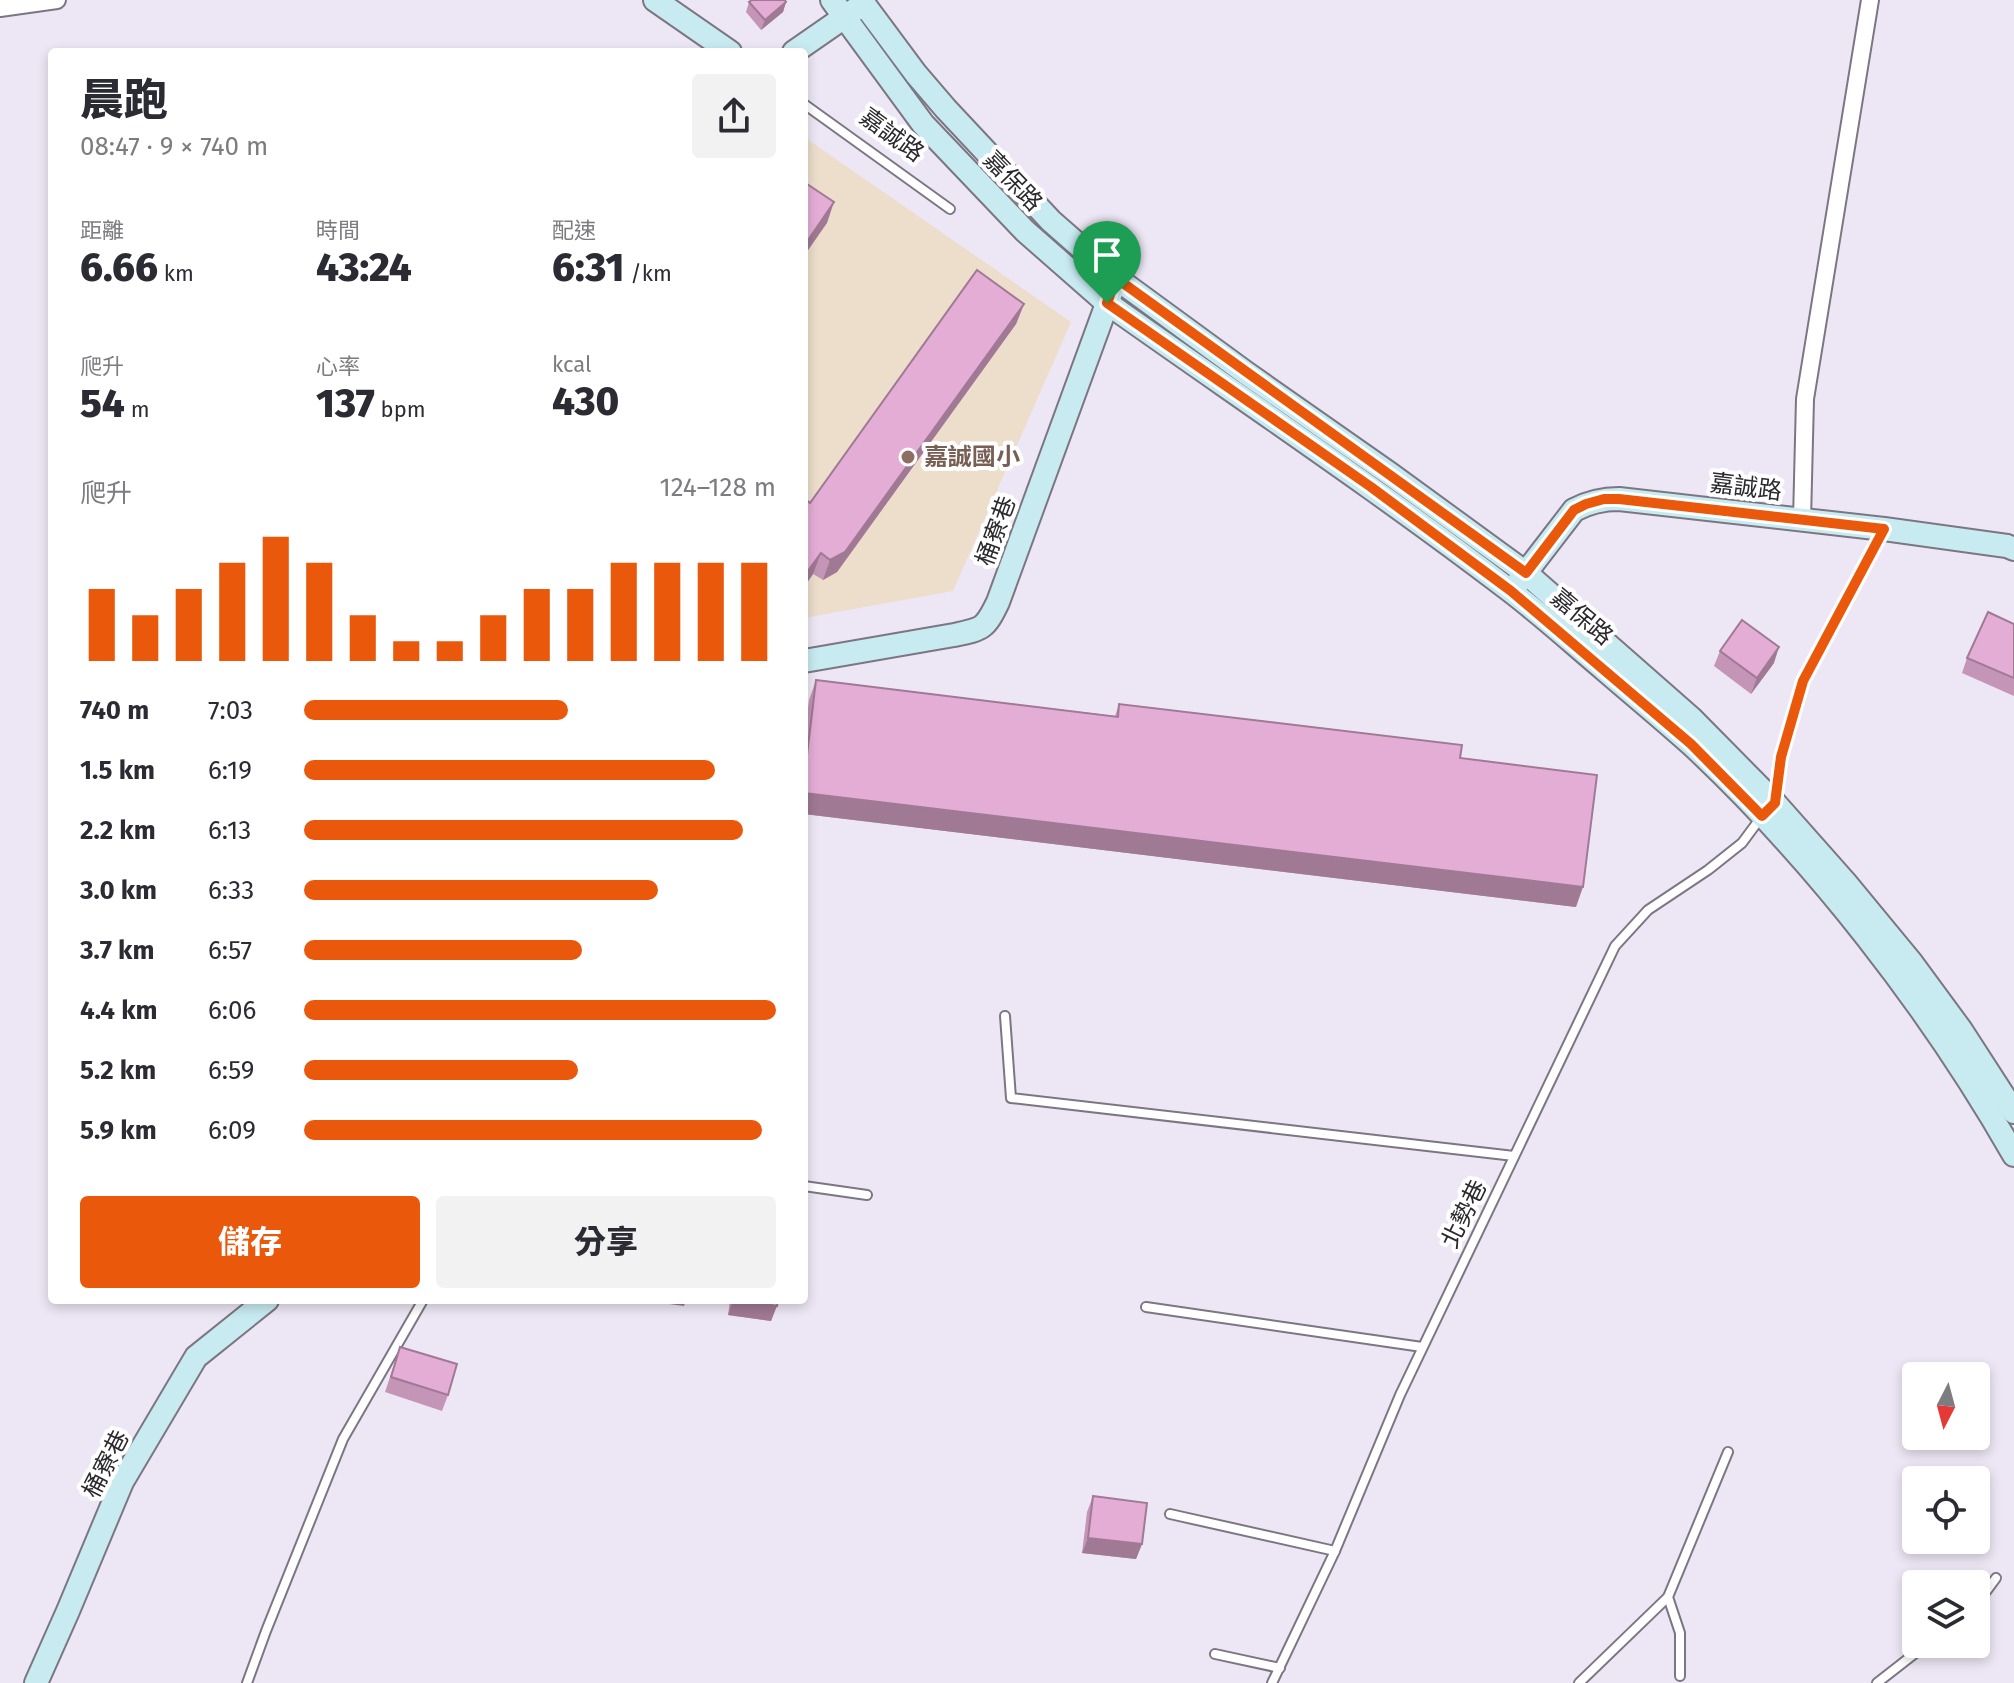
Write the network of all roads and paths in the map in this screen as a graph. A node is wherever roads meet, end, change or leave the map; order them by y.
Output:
1 (57, 0) edge
2 (655, 0) edge
3 (1870, 0) edge
4 (862, 2) edge
5 (0, 8) edge
6 (838, 9) edge
7 (724, 48) edge
8 (798, 48) edge
9 (808, 107) edge
10 (950, 209) dead end
11 (1116, 278) junction
12 (1107, 303) junction
13 (1802, 520) junction
14 (1884, 529) junction
15 (2014, 549) edge
16 (1526, 573) junction
17 (1511, 591) junction
18 (808, 660) edge
19 (1768, 809) junction
20 (1005, 1016) dead end
21 (2014, 1112) edge
22 (2014, 1155) edge
23 (1514, 1156) junction
24 (808, 1187) edge
25 (867, 1195) dead end
26 (262, 1304) edge
27 (421, 1304) edge
28 (1146, 1307) dead end
29 (1422, 1347) junction
30 (1728, 1452) dead end
31 (1170, 1514) dead end
32 (1335, 1551) junction
33 (1996, 1578) dead end
34 (1990, 1586) edge
35 (1668, 1597) junction
36 (1215, 1654) dead end
37 (1909, 1658) edge
38 (1280, 1668) junction
39 (1680, 1676) dead end
40 (36, 1683) edge
41 (247, 1683) edge
42 (1272, 1683) edge
43 (1579, 1683) edge
44 (1877, 1683) edge

1 - 5 street
2 - 7 street
3 - 13 street
4 - 6 street
4 - 11 street, 嘉保路
6 - 8 street
6 - 12 street, 嘉保路
9 - 10 lane, 嘉誠路
11 - 12 street, 桶寮巷
11 - 16 street, 嘉保路
12 - 17 street, 嘉保路
12 - 18 street, 桶寮巷
13 - 14 street, 嘉誠路
13 - 16 street, 嘉誠路
14 - 15 street, 嘉誠路
14 - 19 lane
16 - 17 street, 嘉誠路
16 - 19 street, 嘉保路
17 - 19 street, 嘉保路
19 - 21 street, 嘉保路
19 - 22 street, 嘉保路
19 - 23 lane, 北勢巷
20 - 23 lane
23 - 29 lane, 北勢巷
24 - 25 lane
26 - 40 street, 桶寮巷
27 - 41 lane
28 - 29 lane
29 - 32 lane, 北勢巷
30 - 35 lane
31 - 32 lane
32 - 38 lane, 北勢巷
33 - 34 lane
35 - 39 lane
35 - 43 lane
36 - 38 lane
37 - 44 lane
38 - 42 lane, 北勢巷

